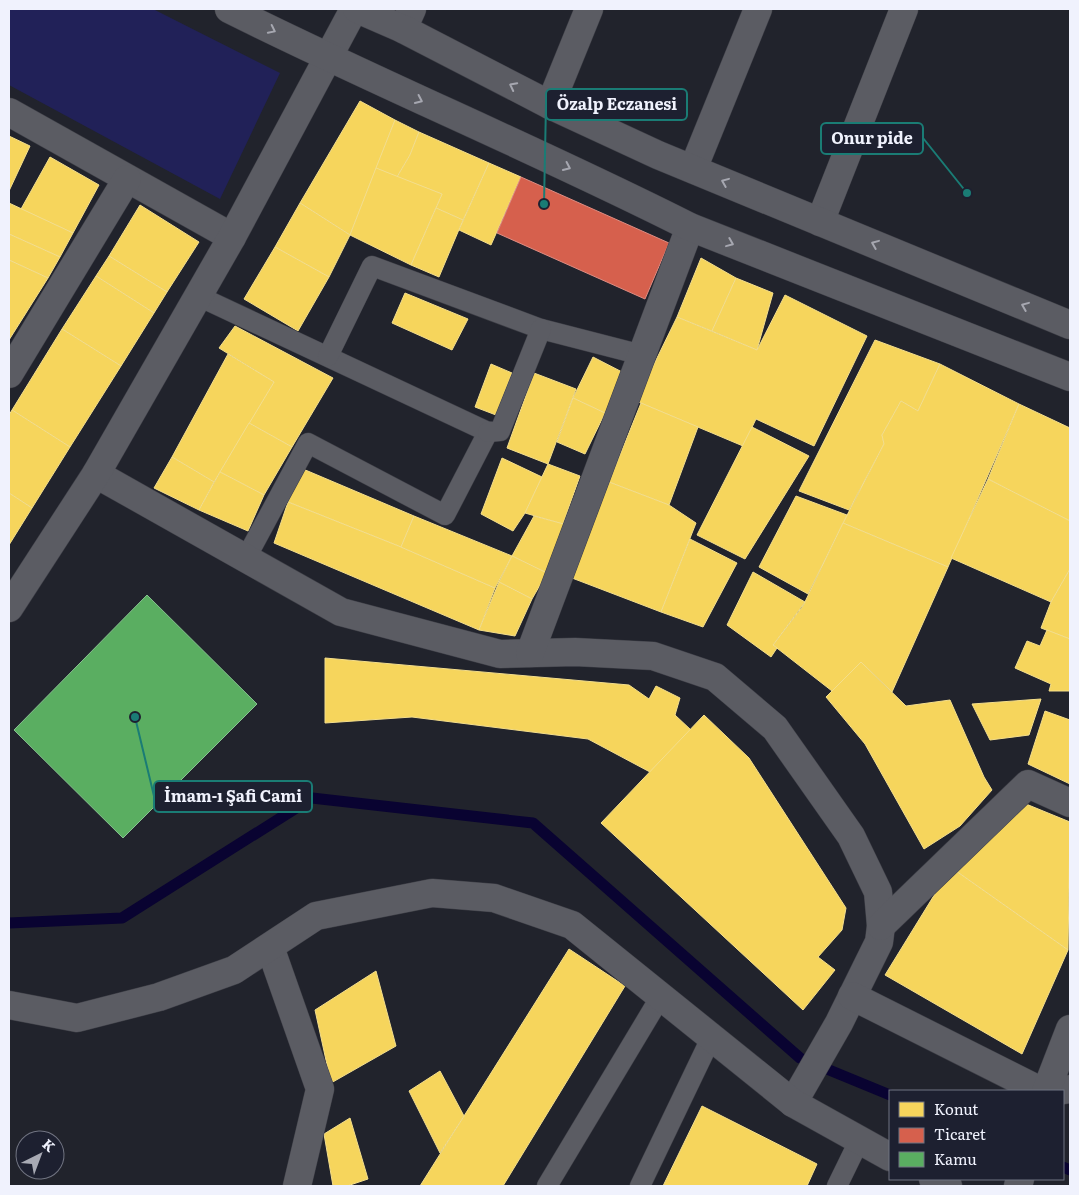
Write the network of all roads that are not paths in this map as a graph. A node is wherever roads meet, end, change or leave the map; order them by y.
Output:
1 (228, 9) edge
2 (356, 9) edge
3 (589, 9) edge
4 (758, 9) edge
5 (904, 9) edge
6 (407, 19) edge
7 (329, 59) junction
8 (550, 106) junction
9 (9, 112) edge
10 (694, 170) junction
11 (127, 179) junction
12 (820, 222) junction
13 (690, 227) junction
14 (232, 237) junction
15 (198, 296) junction
16 (1070, 325) edge
17 (541, 330) junction
18 (642, 355) junction
19 (328, 356) junction
20 (9, 374) edge
21 (1070, 376) edge
22 (488, 432) junction
23 (96, 474) junction
24 (246, 558) junction
25 (9, 608) edge
26 (530, 653) junction
27 (1070, 803) edge
28 (881, 926) junction
29 (270, 947) junction
30 (661, 996) junction
31 (852, 996) junction
32 (9, 1005) edge
33 (1070, 1029) edge
34 (711, 1038) junction
35 (1039, 1090) edge
36 (1046, 1090) edge
37 (792, 1103) junction
38 (859, 1141) junction
39 (889, 1156) edge
40 (935, 1180) edge
41 (297, 1186) edge
42 (547, 1186) edge
43 (640, 1186) edge
44 (837, 1186) edge
45 (948, 1186) edge

1 -> 7 street
2 - 6 street
2 - 7 street
3 - 8 street
4 - 10 street
5 - 12 street
8 -> 6 street
7 -> 13 street
7 - 14 street
8 - 10 street
9 - 11 street
12 -> 10 street
11 - 14 street
11 - 20 street
16 -> 12 street
13 - 18 street
13 -> 21 street
14 - 15 street
15 - 19 lane
15 - 23 street
17 - 18 lane
17 - 19 lane
17 - 22 lane
18 - 26 street
19 - 22 lane
22 - 24 lane
23 - 24 street
23 - 25 street
24 - 26 street
26 - 28 street
27 - 28 street
28 - 31 street
29 - 30 street
29 - 32 street
29 - 41 street
30 - 34 street
30 - 42 lane
31 - 35 street
31 - 37 street
33 - 36 street
34 - 37 street
34 - 43 lane
37 - 38 street
38 - 39 street
38 - 44 lane
40 - 45 street

